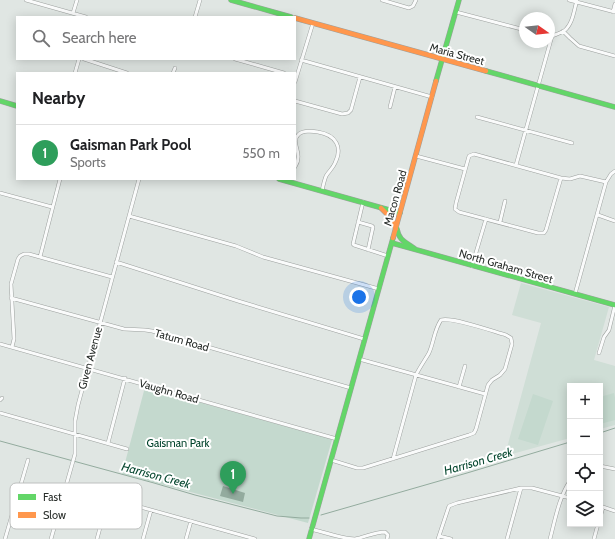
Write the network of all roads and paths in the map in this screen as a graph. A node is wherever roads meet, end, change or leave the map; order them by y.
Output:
1 (26, 0) edge
2 (77, 0) edge
3 (200, 0) edge
4 (231, 0) edge
5 (382, 0) edge
6 (416, 0) edge
7 (459, 0) edge
8 (569, 0) edge
9 (577, 1) edge
10 (615, 4) edge
11 (456, 12) junction
12 (614, 12) edge
13 (73, 13) junction
14 (83, 16) edge
15 (195, 16) edge
16 (288, 16) edge
17 (296, 18) edge
18 (313, 23) junction
19 (519, 28) edge
20 (563, 31) junction
21 (555, 34) edge
22 (547, 48) edge
23 (615, 56) edge
24 (79, 60) edge
25 (87, 60) edge
26 (238, 60) edge
27 (301, 60) junction
28 (443, 60) junction
29 (175, 68) dead end
30 (75, 72) edge
31 (124, 72) edge
32 (173, 72) edge
33 (280, 72) edge
34 (296, 76) edge
35 (360, 77) junction
36 (538, 85) junction
37 (395, 87) junction
38 (432, 97) junction
39 (0, 101) edge
40 (296, 101) edge
41 (16, 106) edge
42 (390, 107) dead end
43 (615, 107) edge
44 (477, 117) dead end
45 (526, 130) junction
46 (296, 138) edge
47 (572, 143) dead end
48 (296, 147) edge
49 (416, 156) junction
50 (296, 165) edge
51 (516, 165) junction
52 (465, 169) junction
53 (615, 171) edge
54 (561, 178) junction
55 (60, 180) edge
56 (139, 180) edge
57 (288, 180) edge
58 (606, 182) junction
59 (322, 191) junction
60 (0, 194) edge
61 (505, 201) dead end
62 (363, 202) junction
63 (52, 207) junction
64 (380, 207) junction
65 (400, 212) junction
66 (598, 215) junction
67 (129, 216) junction
68 (486, 219) junction
69 (615, 221) edge
70 (358, 222) junction
71 (500, 222) junction
72 (396, 226) junction
73 (392, 243) junction
74 (368, 250) junction
75 (416, 250) junction
76 (388, 256) junction
77 (40, 257) junction
78 (116, 262) junction
79 (472, 266) junction
80 (112, 277) junction
81 (379, 289) junction
82 (575, 294) junction
83 (12, 298) junction
84 (615, 305) edge
85 (100, 323) junction
86 (364, 339) junction
87 (0, 344) edge
88 (12, 347) junction
89 (599, 353) dead end
90 (359, 359) junction
91 (465, 366) dead end
92 (88, 368) junction
93 (416, 375) junction
94 (125, 378) junction
95 (459, 387) junction
96 (351, 388) junction
97 (485, 394) junction
98 (0, 413) edge
99 (75, 434) junction
100 (337, 439) junction
101 (108, 443) junction
102 (127, 448) dead end
103 (393, 459) junction
104 (28, 460) dead end
105 (331, 460) junction
106 (603, 467) edge
107 (615, 469) edge
108 (22, 483) edge
109 (67, 483) edge
110 (567, 485) edge
111 (521, 488) junction
112 (562, 496) junction
113 (567, 497) edge
114 (142, 507) edge
115 (603, 507) edge
116 (151, 510) junction
117 (615, 511) edge
118 (191, 521) junction
119 (10, 525) edge
120 (597, 527) edge
121 (54, 529) edge
122 (100, 529) edge
123 (311, 529) junction
124 (438, 537) edge
125 (6, 539) edge
126 (51, 539) edge
127 (97, 539) edge
128 (143, 539) edge
129 (186, 539) edge
130 (255, 539) edge
131 (309, 539) edge
132 (387, 539) edge
133 (451, 539) edge
134 (507, 539) edge
135 (550, 539) edge
136 (594, 539) edge

1 - 13 street
2 - 13 street
3 - 15 street
4 - 16 main road
5 - 6 street
7 - 11 main road, Macon Road
8 - 9 street
9 - 12 street
9 - 20 street
10 - 12 street
11 - 19 street
11 - 28 main road, Macon Road
13 - 14 street
17 - 18 main road, Maria Street
18 - 27 street
18 - 28 main road, Maria Street
20 - 21 street
20 - 23 street
22 - 36 street
24 - 30 street
25 - 31 street
26 - 33 street
27 - 34 street
27 - 35 street
28 - 36 main road, Maria Street
28 - 38 main road, Macon Road
29 - 32 street
35 - 37 street
35 - 40 street
36 - 43 main road, Maria Street
36 - 45 street
37 - 38 street
37 - 42 street
38 - 49 main road, Macon Road
39 - 41 main road
44 - 45 street
45 - 47 street
45 - 51 street
46 - 59 street
48 - 50 street
49 - 52 street
49 - 65 main road, Macon Road
51 - 52 street
51 - 54 street
52 - 68 street
53 - 58 street
54 - 58 street
54 - 71 street
55 - 63 street
56 - 67 street, Given Avenue
57 - 59 main road
58 - 66 street
59 - 62 main road
60 - 63 street
61 - 71 street
62 - 64 main road
62 - 70 street
63 - 77 street
64 - 65 main road
64 - 72 main road
65 - 72 main road, Macon Road
66 - 69 street
66 - 82 street
67 - 78 street, Given Avenue
67 - 81 street
68 - 71 street
68 - 79 street
70 - 74 street
70 - 74 street
72 - 73 main road, Macon Road
72 - 75 main road
73 - 75 main road, North Graham Street
73 - 76 main road, Macon Road
74 - 76 street
75 - 79 main road, North Graham Street
76 - 81 main road, Macon Road
77 - 80 street
77 - 83 street
78 - 80 street, Given Avenue
78 - 86 street
79 - 82 main road, North Graham Street
80 - 85 street, Given Avenue
81 - 86 main road, Macon Road
82 - 84 main road, North Graham Street
83 - 85 street, Tatum Road
83 - 88 street
84 - 89 street
85 - 92 street, Given Avenue
85 - 96 street, Tatum Road
86 - 90 main road, Macon Road
87 - 88 street, Vaughn Road
88 - 92 street, Vaughn Road
90 - 93 street
90 - 96 main road, Macon Road
91 - 95 street
92 - 94 street, Vaughn Road
92 - 99 street, Given Avenue
93 - 95 street
93 - 97 street
93 - 103 street
94 - 100 street, Vaughn Road
94 - 101 street
95 - 97 street
96 - 100 main road, Macon Road
97 - 103 street
98 - 99 street
99 - 101 street
99 - 109 street, Given Avenue
100 - 105 main road, Macon Road
101 - 102 street
103 - 105 street
104 - 108 street
105 - 123 main road, Macon Road
106 - 107 street
110 - 112 street
111 - 112 street
111 - 124 street
111 - 134 street
112 - 113 street
112 - 135 street
114 - 116 street
115 - 117 street
116 - 118 street
116 - 128 street
118 - 129 street
118 - 130 street
119 - 125 street
120 - 136 street
121 - 126 street, Given Avenue
122 - 127 street
123 - 131 main road, Macon Road
123 - 132 street
124 - 133 street

